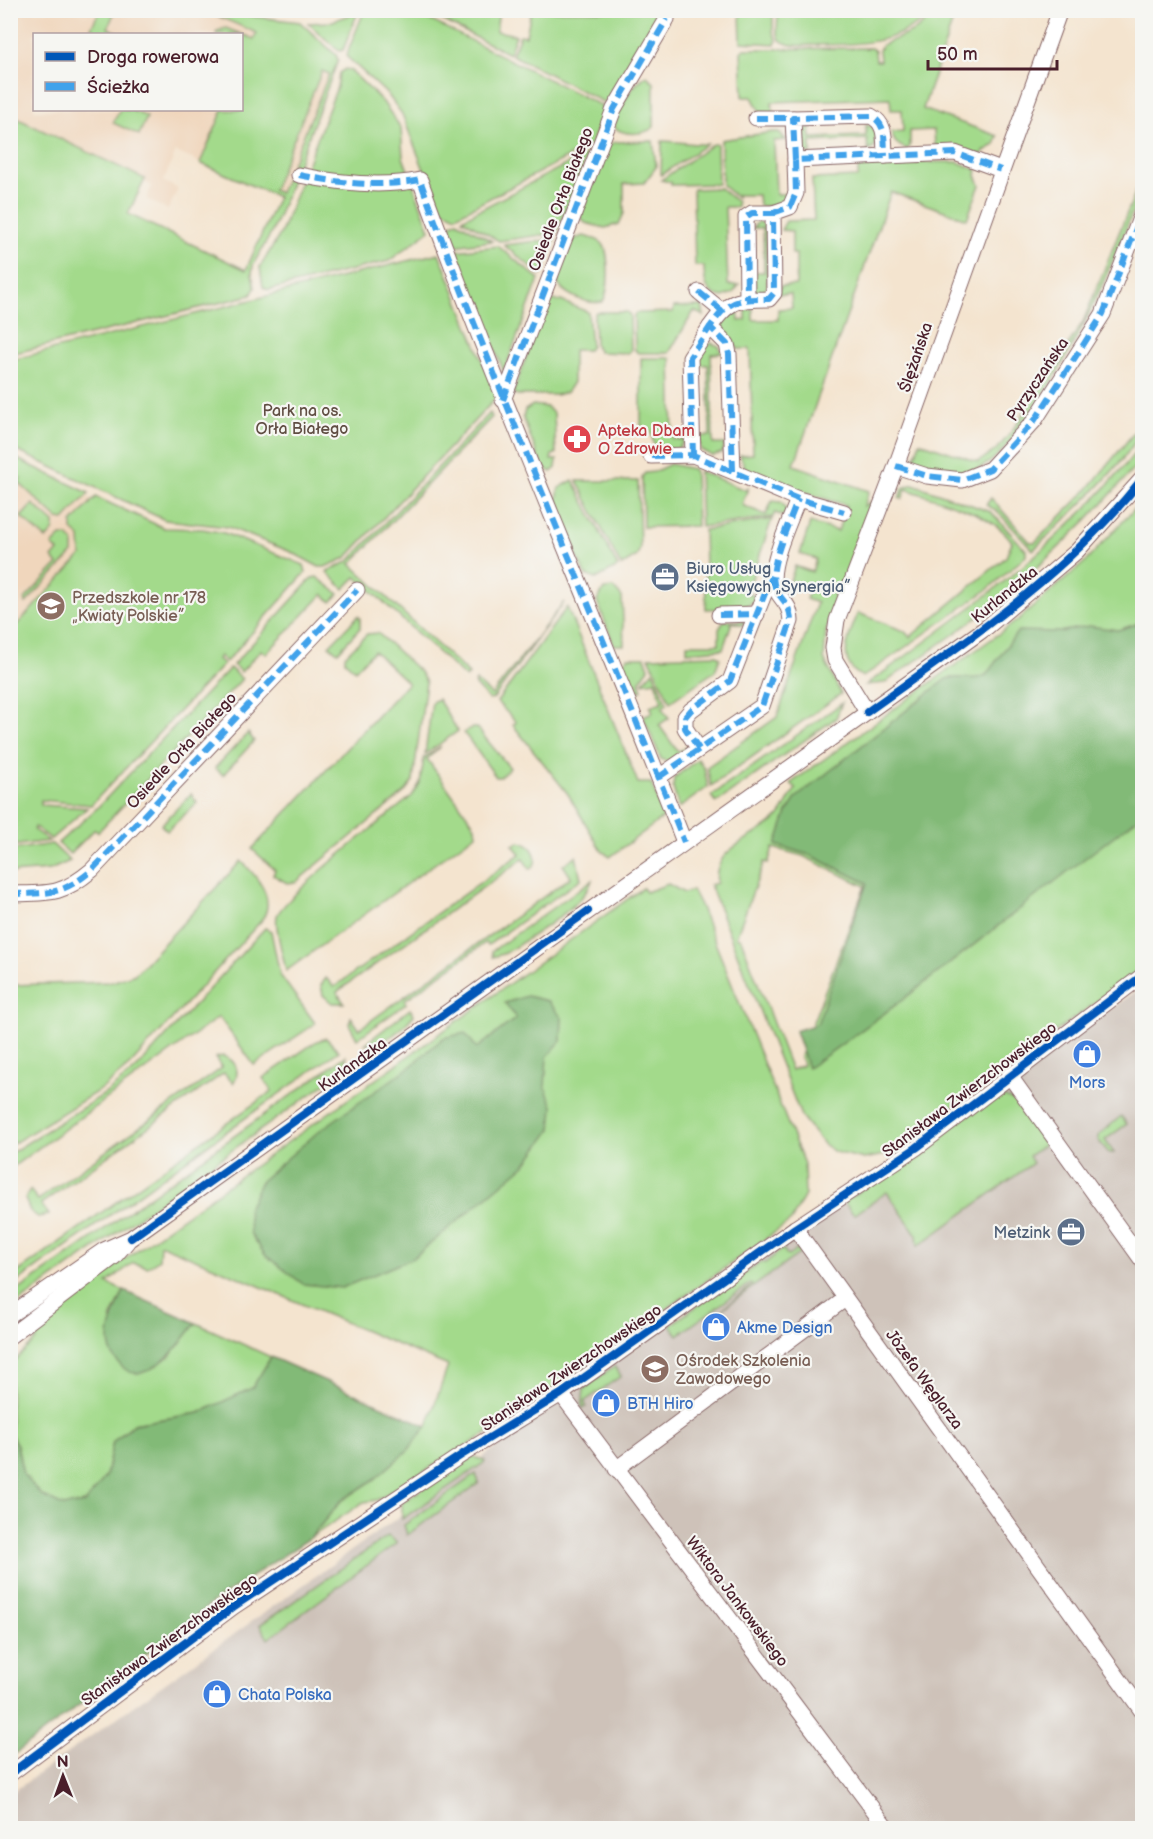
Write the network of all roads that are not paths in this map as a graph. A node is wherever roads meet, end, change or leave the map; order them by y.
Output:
1 (1060, 10) edge
2 (667, 19) dead end
3 (756, 118) dead end
4 (793, 118) junction
5 (885, 156) junction
6 (795, 160) junction
7 (1001, 170) junction
8 (299, 175) dead end
9 (773, 213) junction
10 (1141, 220) edge
11 (699, 292) dead end
12 (747, 299) junction
13 (722, 310) junction
14 (710, 327) junction
15 (503, 400) junction
16 (693, 455) junction
17 (651, 456) dead end
18 (896, 466) junction
19 (732, 471) junction
20 (1143, 479) edge
21 (798, 499) junction
22 (844, 512) dead end
23 (772, 574) junction
24 (357, 590) dead end
25 (757, 614) junction
26 (719, 615) dead end
27 (867, 712) junction
28 (699, 749) junction
29 (659, 777) junction
30 (684, 842) junction
31 (10, 894) edge
32 (1143, 976) edge
33 (1009, 1076) junction
34 (795, 1228) junction
35 (131, 1238) junction
36 (1143, 1260) edge
37 (845, 1299) junction
38 (10, 1315) edge
39 (10, 1336) edge
40 (561, 1394) junction
41 (616, 1469) junction
42 (1143, 1711) edge
43 (10, 1774) edge
44 (887, 1828) edge

1 - 7 street, Ślężańska
2 - 15 street, Osiedle Orła Białego
3 - 4 street
4 - 5 street
4 - 6 street
5 - 6 street
5 - 7 street
6 - 9 street
7 - 18 street, Ślężańska
8 - 15 street
9 - 12 street
9 - 12 street
10 - 18 street, Pyrzyczańska
11 - 13 street
12 - 13 street
13 - 14 street
14 - 16 street
14 - 19 street
15 - 29 street
16 - 17 street
16 - 19 street
18 - 27 street, Ślężańska
19 - 21 street
20 - 27 street, Kurlandzka
21 - 22 street
21 - 23 street
23 - 25 street
23 - 28 street
24 - 31 street, Osiedle Orła Białego
25 - 26 street
25 - 28 street
27 - 30 street, Kurlandzka
28 - 29 street
29 - 30 street
30 - 35 street, Kurlandzka
32 - 33 street, Stanisława Zwierzchowskiego
33 - 34 street, Stanisława Zwierzchowskiego
33 - 36 street
34 - 37 street, Józefa Węglarza
34 - 40 street, Stanisława Zwierzchowskiego
35 - 38 street, Kurlandzka
35 - 39 street, Kurlandzka
37 - 41 street
37 - 42 street, Józefa Węglarza
40 - 41 street, Wiktora Jankowskiego
40 - 43 street, Stanisława Zwierzchowskiego
41 - 44 street, Wiktora Jankowskiego

